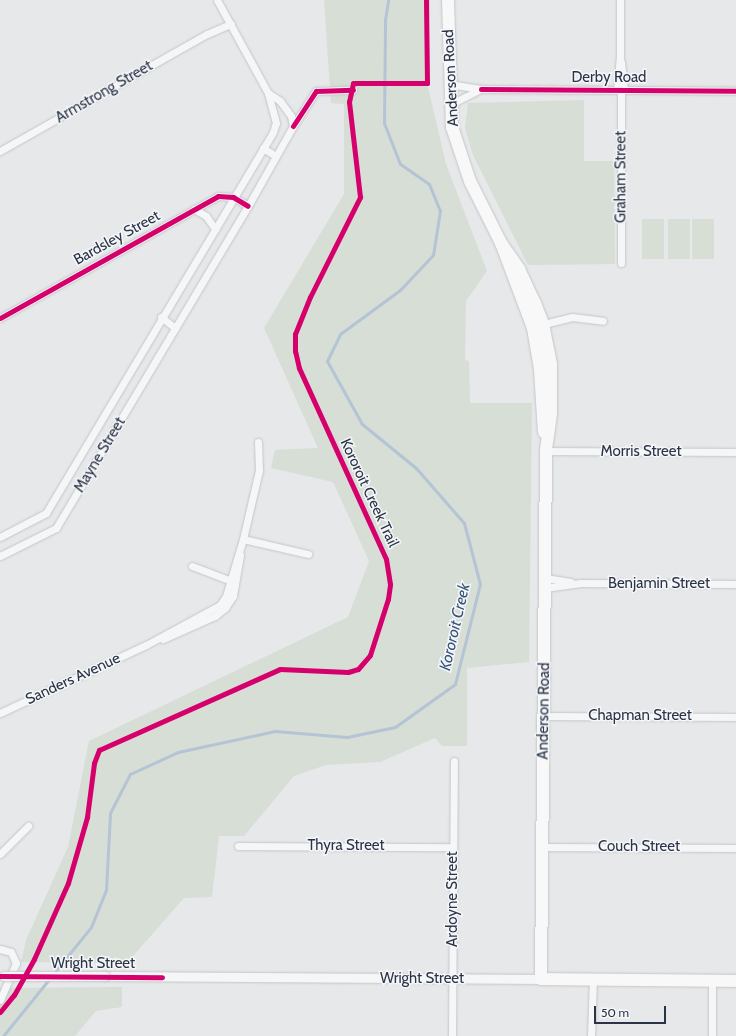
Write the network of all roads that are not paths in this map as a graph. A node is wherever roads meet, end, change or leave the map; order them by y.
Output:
1 (217, 0) edge
2 (448, 0) edge
3 (620, 0) edge
4 (229, 21) junction
5 (449, 84) junction
6 (481, 89) junction
7 (353, 90) dead end
8 (620, 90) junction
9 (736, 92) edge
10 (268, 93) junction
11 (450, 105) junction
12 (293, 126) junction
13 (263, 148) junction
14 (0, 151) edge
15 (276, 156) junction
16 (233, 197) junction
17 (248, 206) junction
18 (194, 209) junction
19 (215, 229) junction
20 (621, 263) dead end
21 (161, 317) junction
22 (0, 318) edge
23 (603, 321) dead end
24 (538, 326) junction
25 (175, 328) junction
26 (258, 442) dead end
27 (546, 447) junction
28 (736, 452) edge
29 (0, 537) edge
30 (243, 540) junction
31 (308, 554) dead end
32 (0, 556) edge
33 (192, 566) dead end
34 (233, 582) junction
35 (545, 583) junction
36 (736, 584) edge
37 (0, 713) edge
38 (543, 716) junction
39 (736, 716) edge
40 (454, 761) dead end
41 (28, 826) dead end
42 (238, 846) dead end
43 (453, 847) junction
44 (542, 847) junction
45 (736, 848) edge
46 (0, 854) edge
47 (0, 949) edge
48 (2, 976) edge
49 (452, 979) junction
50 (541, 979) junction
51 (593, 980) junction
52 (712, 981) junction
53 (736, 981) edge
54 (0, 1000) edge
55 (452, 1036) edge
56 (591, 1036) edge
57 (712, 1036) edge

1 - 4 street
2 - 5 main road, Anderson Road
3 - 8 street, Graham Street
4 - 10 street
4 - 14 street, Armstrong Street
5 - 6 street, Derby Road
5 - 11 main road, Anderson Road
6 - 8 street, Derby Road
6 - 11 street, Derby Road
7 - 12 street, Mayne Street
8 - 9 street, Derby Road
8 - 20 street, Graham Street
10 - 12 street
10 - 13 street, Mayne Street
11 - 24 main road, Anderson Road
12 - 15 street, Mayne Street
13 - 15 street
13 - 16 street, Mayne Street
15 - 17 street, Mayne Street
16 - 17 street
16 - 18 street, Bardsley Street
16 - 19 street, Mayne Street
17 - 25 street, Mayne Street
18 - 19 street
18 - 22 street, Bardsley Street
19 - 21 street, Mayne Street
21 - 25 street
21 - 29 street, Mayne Street
23 - 24 street
24 - 27 main road, Anderson Road
25 - 32 street, Mayne Street
26 - 30 street, Sanders Avenue
27 - 28 street, Morris Street
27 - 35 main road, Anderson Road
30 - 31 street
30 - 34 street, Sanders Avenue
33 - 34 street
34 - 37 street, Sanders Avenue
35 - 36 street, Benjamin Street
35 - 38 main road, Anderson Road
38 - 39 street, Chapman Street
38 - 44 main road, Anderson Road
40 - 43 street, Ardoyne Street
41 - 46 street
42 - 43 street, Thyra Street
43 - 49 street, Ardoyne Street
44 - 45 street, Couch Street
44 - 50 main road, Anderson Road
47 - 54 street
48 - 49 street, Wright Street, bridge
49 - 50 street, Wright Street
49 - 55 street, Ardoyne Street
50 - 51 main road, Wright Street
51 - 52 main road, Wright Street
51 - 56 street
52 - 53 main road, Wright Street
52 - 57 street

